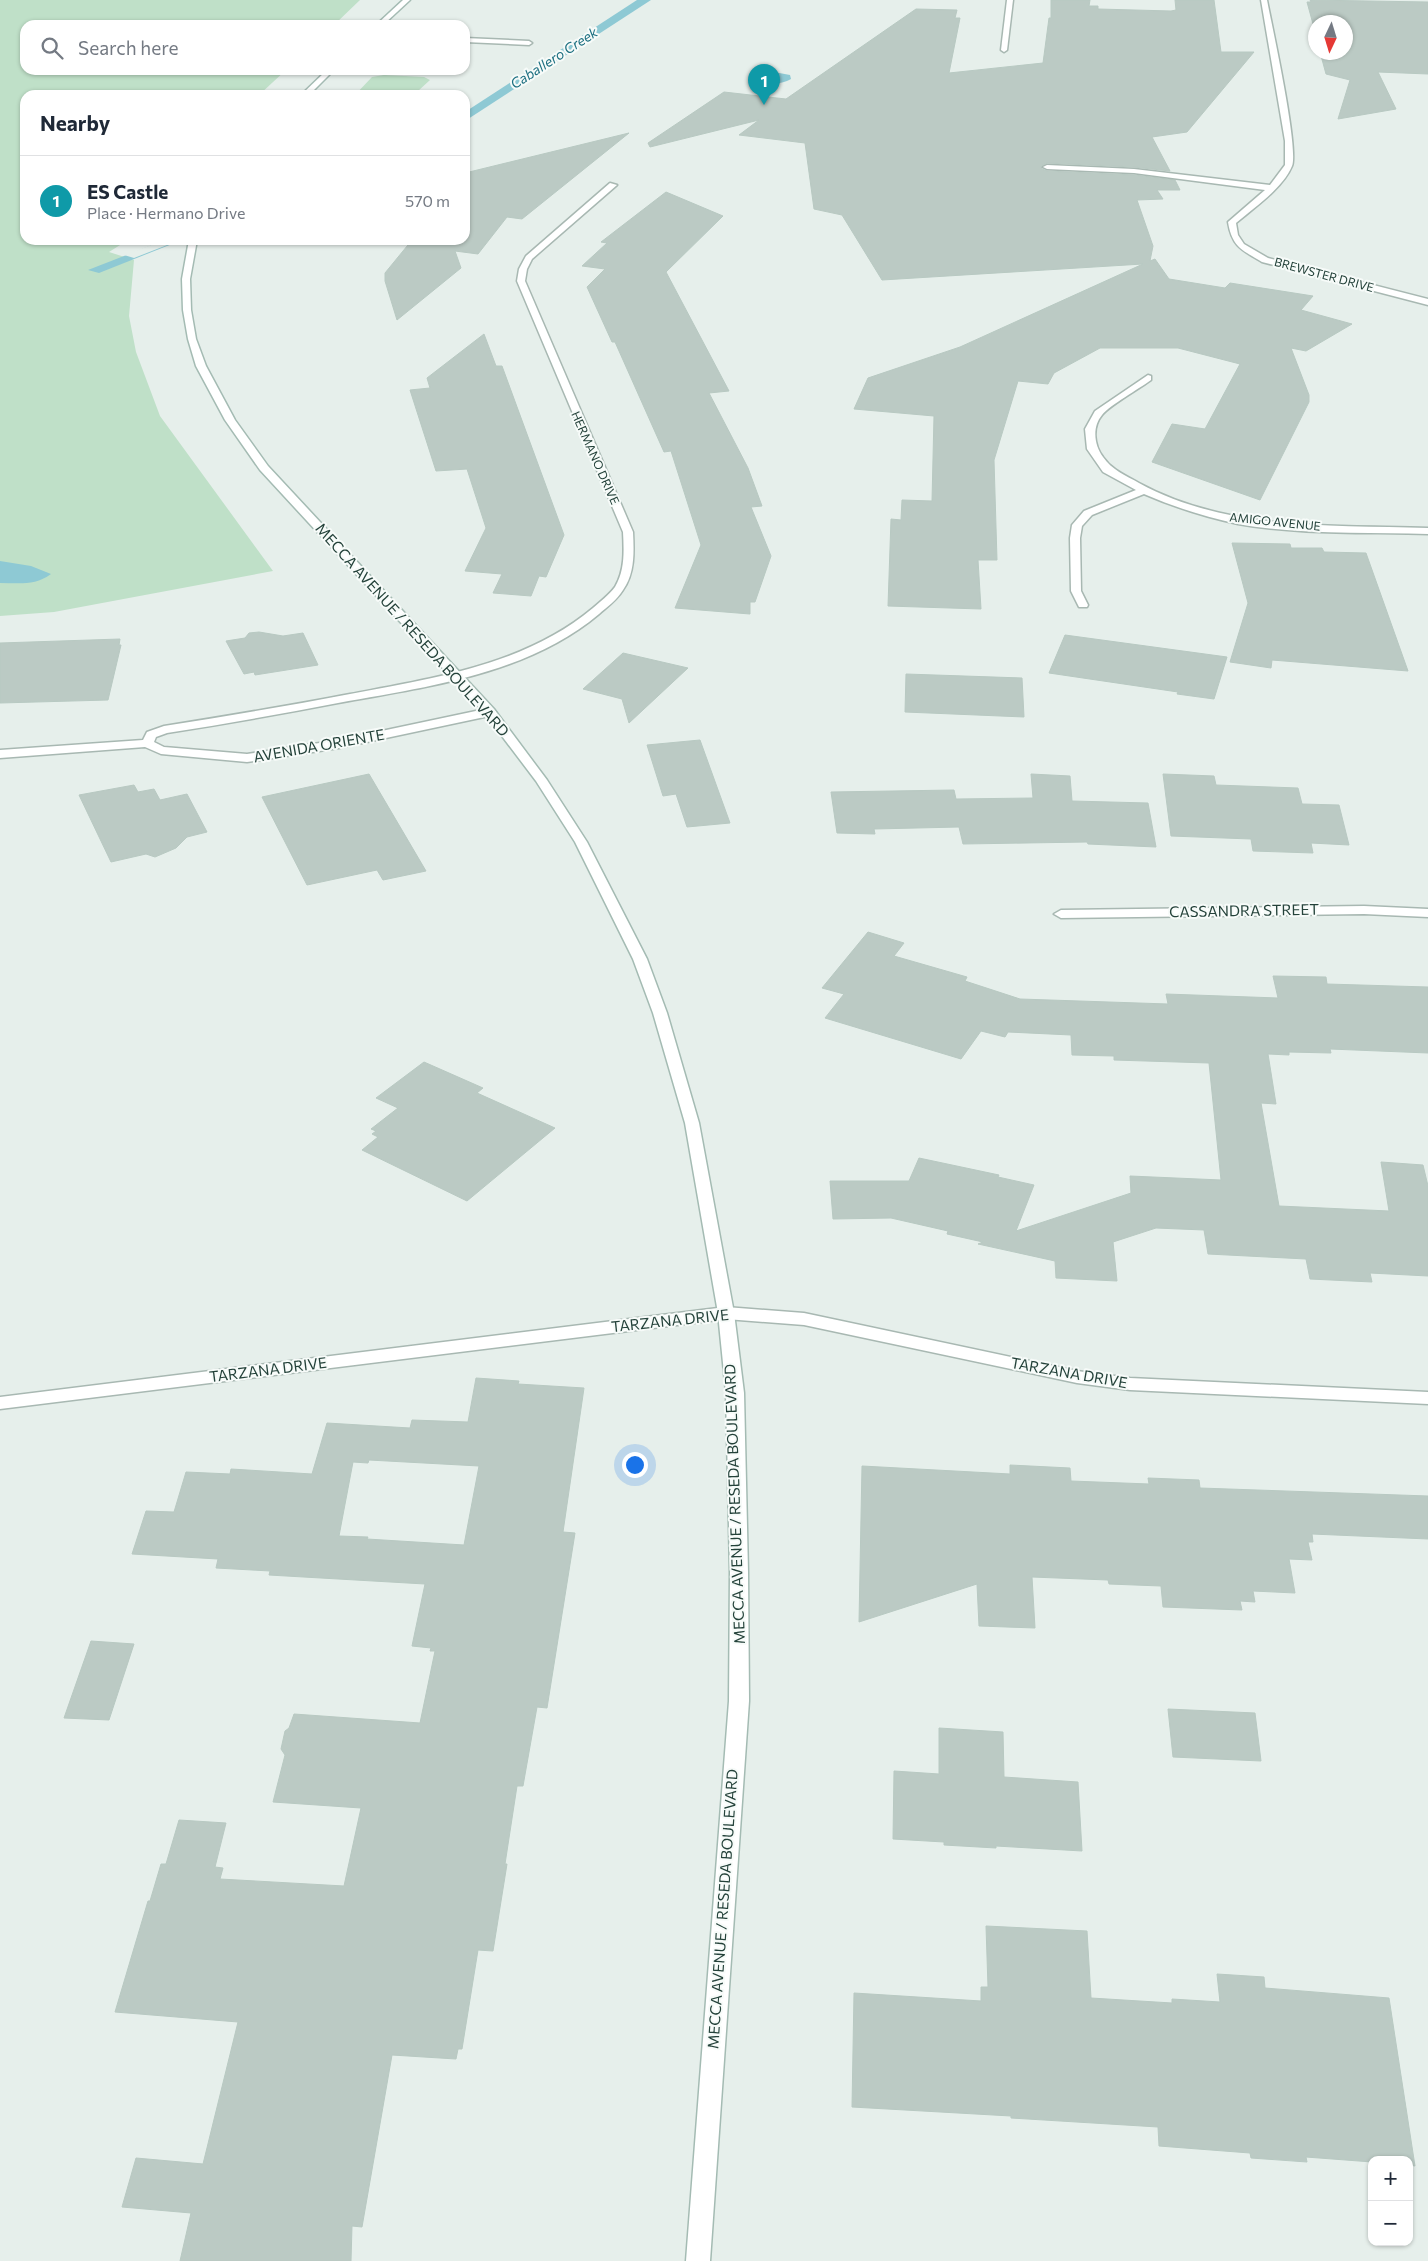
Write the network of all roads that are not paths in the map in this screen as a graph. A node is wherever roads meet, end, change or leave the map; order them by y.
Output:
1 (407, 0) edge
2 (1010, 0) edge
3 (1264, 0) edge
4 (385, 20) edge
5 (470, 40) edge
6 (529, 43) dead end
7 (1004, 50) dead end
8 (326, 75) edge
9 (310, 90) edge
10 (1047, 167) dead end
11 (613, 185) dead end
12 (1272, 188) junction
13 (192, 245) edge
14 (1428, 302) edge
15 (1148, 378) dead end
16 (1144, 490) junction
17 (1428, 531) edge
18 (1083, 605) dead end
19 (456, 674) junction
20 (490, 712) junction
21 (147, 743) junction
22 (0, 754) edge
23 (1428, 913) edge
24 (1061, 914) dead end
25 (726, 1313) junction
26 (1428, 1398) edge
27 (0, 1403) edge
28 (698, 2261) edge

1 - 4 street
2 - 7 street
3 - 12 street, BREWSTER DRIVE
5 - 6 street
8 - 9 street
10 - 12 street
11 - 19 street, HERMANO DRIVE
12 - 14 street, BREWSTER DRIVE
13 - 19 street, MECCA AVENUE / RESEDA BOULEVARD
15 - 16 street, AMIGO AVENUE
16 - 17 street, AMIGO AVENUE
16 - 18 street
19 - 20 street, MECCA AVENUE / RESEDA BOULEVARD
19 - 21 street
20 - 21 street, AVENIDA ORIENTE
20 - 25 street, MECCA AVENUE / RESEDA BOULEVARD
21 - 22 street, AVENIDA ORIENTE
23 - 24 street, CASSANDRA STREET
25 - 26 street, TARZANA DRIVE
25 - 27 street, TARZANA DRIVE
25 - 28 street, MECCA AVENUE / RESEDA BOULEVARD

